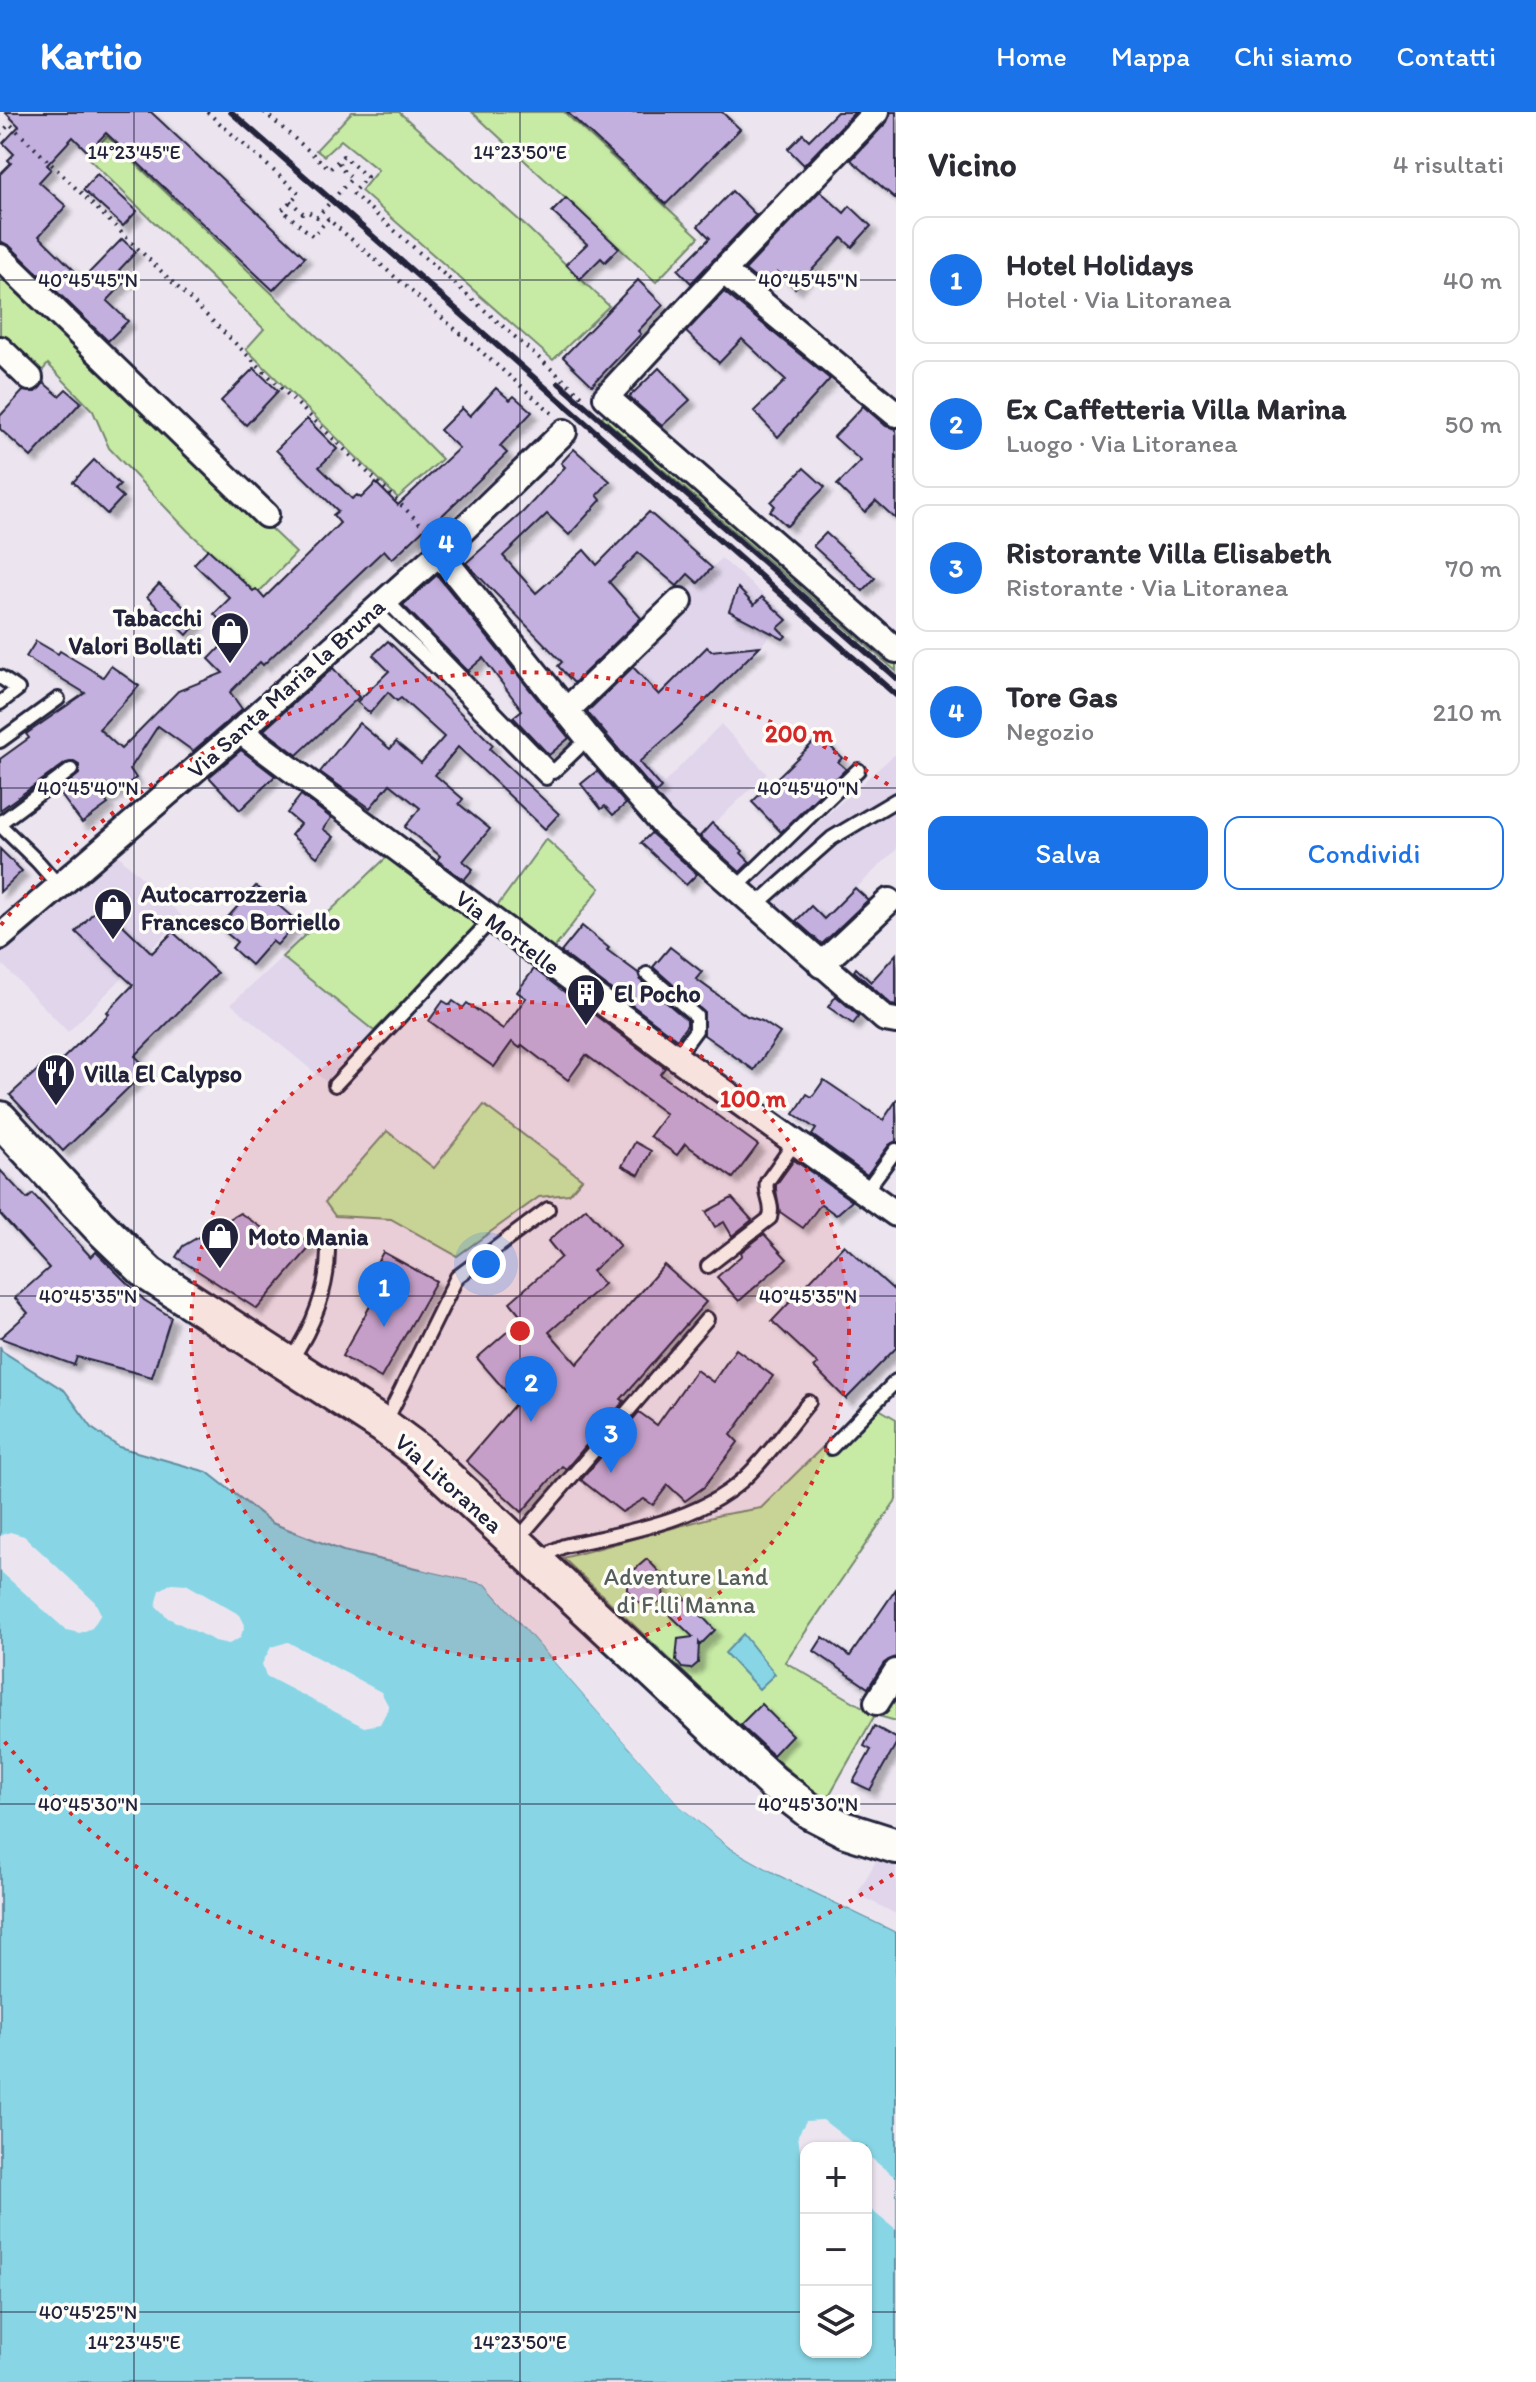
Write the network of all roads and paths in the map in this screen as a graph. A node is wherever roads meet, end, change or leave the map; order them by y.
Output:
1 (207, 112) edge
2 (264, 112) edge
3 (876, 112) edge
4 (0, 134) edge
5 (338, 161) junction
6 (290, 201) junction
7 (0, 257) edge
8 (723, 271) junction
9 (0, 349) edge
10 (30, 378) dead end
11 (606, 397) junction
12 (896, 414) edge
13 (564, 432) joint
14 (266, 515) dead end
15 (442, 550) junction
16 (680, 601) dead end
17 (380, 605) junction
18 (896, 650) edge
19 (0, 677) edge
20 (58, 699) dead end
21 (0, 703) edge
22 (566, 711) junction
23 (240, 731) junction
24 (0, 741) edge
25 (578, 748) dead end
26 (71, 770) dead end
27 (858, 770) dead end
28 (546, 778) dead end
29 (896, 800) edge
30 (0, 824) edge
31 (59, 886) junction
32 (735, 889) junction
33 (889, 901) dead end
34 (754, 907) junction
35 (492, 919) junction
36 (0, 937) edge
37 (821, 965) junction
38 (647, 974) dead end
39 (896, 1021) edge
40 (676, 1057) junction
41 (335, 1085) dead end
42 (0, 1119) edge
43 (795, 1142) junction
44 (896, 1150) edge
45 (865, 1192) junction
46 (548, 1209) dead end
47 (896, 1214) edge
48 (328, 1246) dead end
49 (708, 1266) dead end
50 (707, 1319) dead end
51 (288, 1364) junction
52 (896, 1381) edge
53 (809, 1402) dead end
54 (384, 1426) junction
55 (831, 1448) dead end
56 (515, 1542) junction
57 (540, 1565) junction
58 (896, 1672) edge
59 (877, 1702) dead end
60 (896, 1846) edge

1 - 6 path
2 - 5 path
3 - 8 street
4 - 15 path
5 - 6 path, bridge
5 - 11 path
6 - 13 path
7 - 14 street
8 - 11 street
8 - 12 street
9 - 10 street
11 - 18 street
13 - 15 street, Via Santa Maria la Bruna
15 - 17 street, Via Santa Maria la Bruna
15 - 22 street
16 - 22 street
17 - 23 street, Via Santa Maria la Bruna
17 - 25 lane
17 - 28 lane
19 - 21 lane
20 - 24 lane
22 - 32 street
23 - 31 street, Via Santa Maria la Bruna
23 - 35 street, Via Mortelle
26 - 30 lane
27 - 32 lane
29 - 34 lane
30 - 31 lane
31 - 36 street, Via Santa Maria la Bruna
32 - 34 street
33 - 37 street
34 - 37 street
35 - 40 street, Via Mortelle
35 - 41 lane
37 - 39 street
38 - 40 lane
40 - 43 street, Via Mortelle
42 - 51 street, Via Litoranea
43 - 45 street, Via Mortelle
43 - 49 lane
44 - 45 lane
45 - 47 street, Via Mortelle
46 - 54 lane
48 - 51 lane
50 - 56 lane
51 - 54 street, Via Litoranea
52 - 55 lane
53 - 57 lane
54 - 56 street, Via Litoranea
56 - 57 street, Via Litoranea
57 - 60 street, Via Litoranea
58 - 59 street

